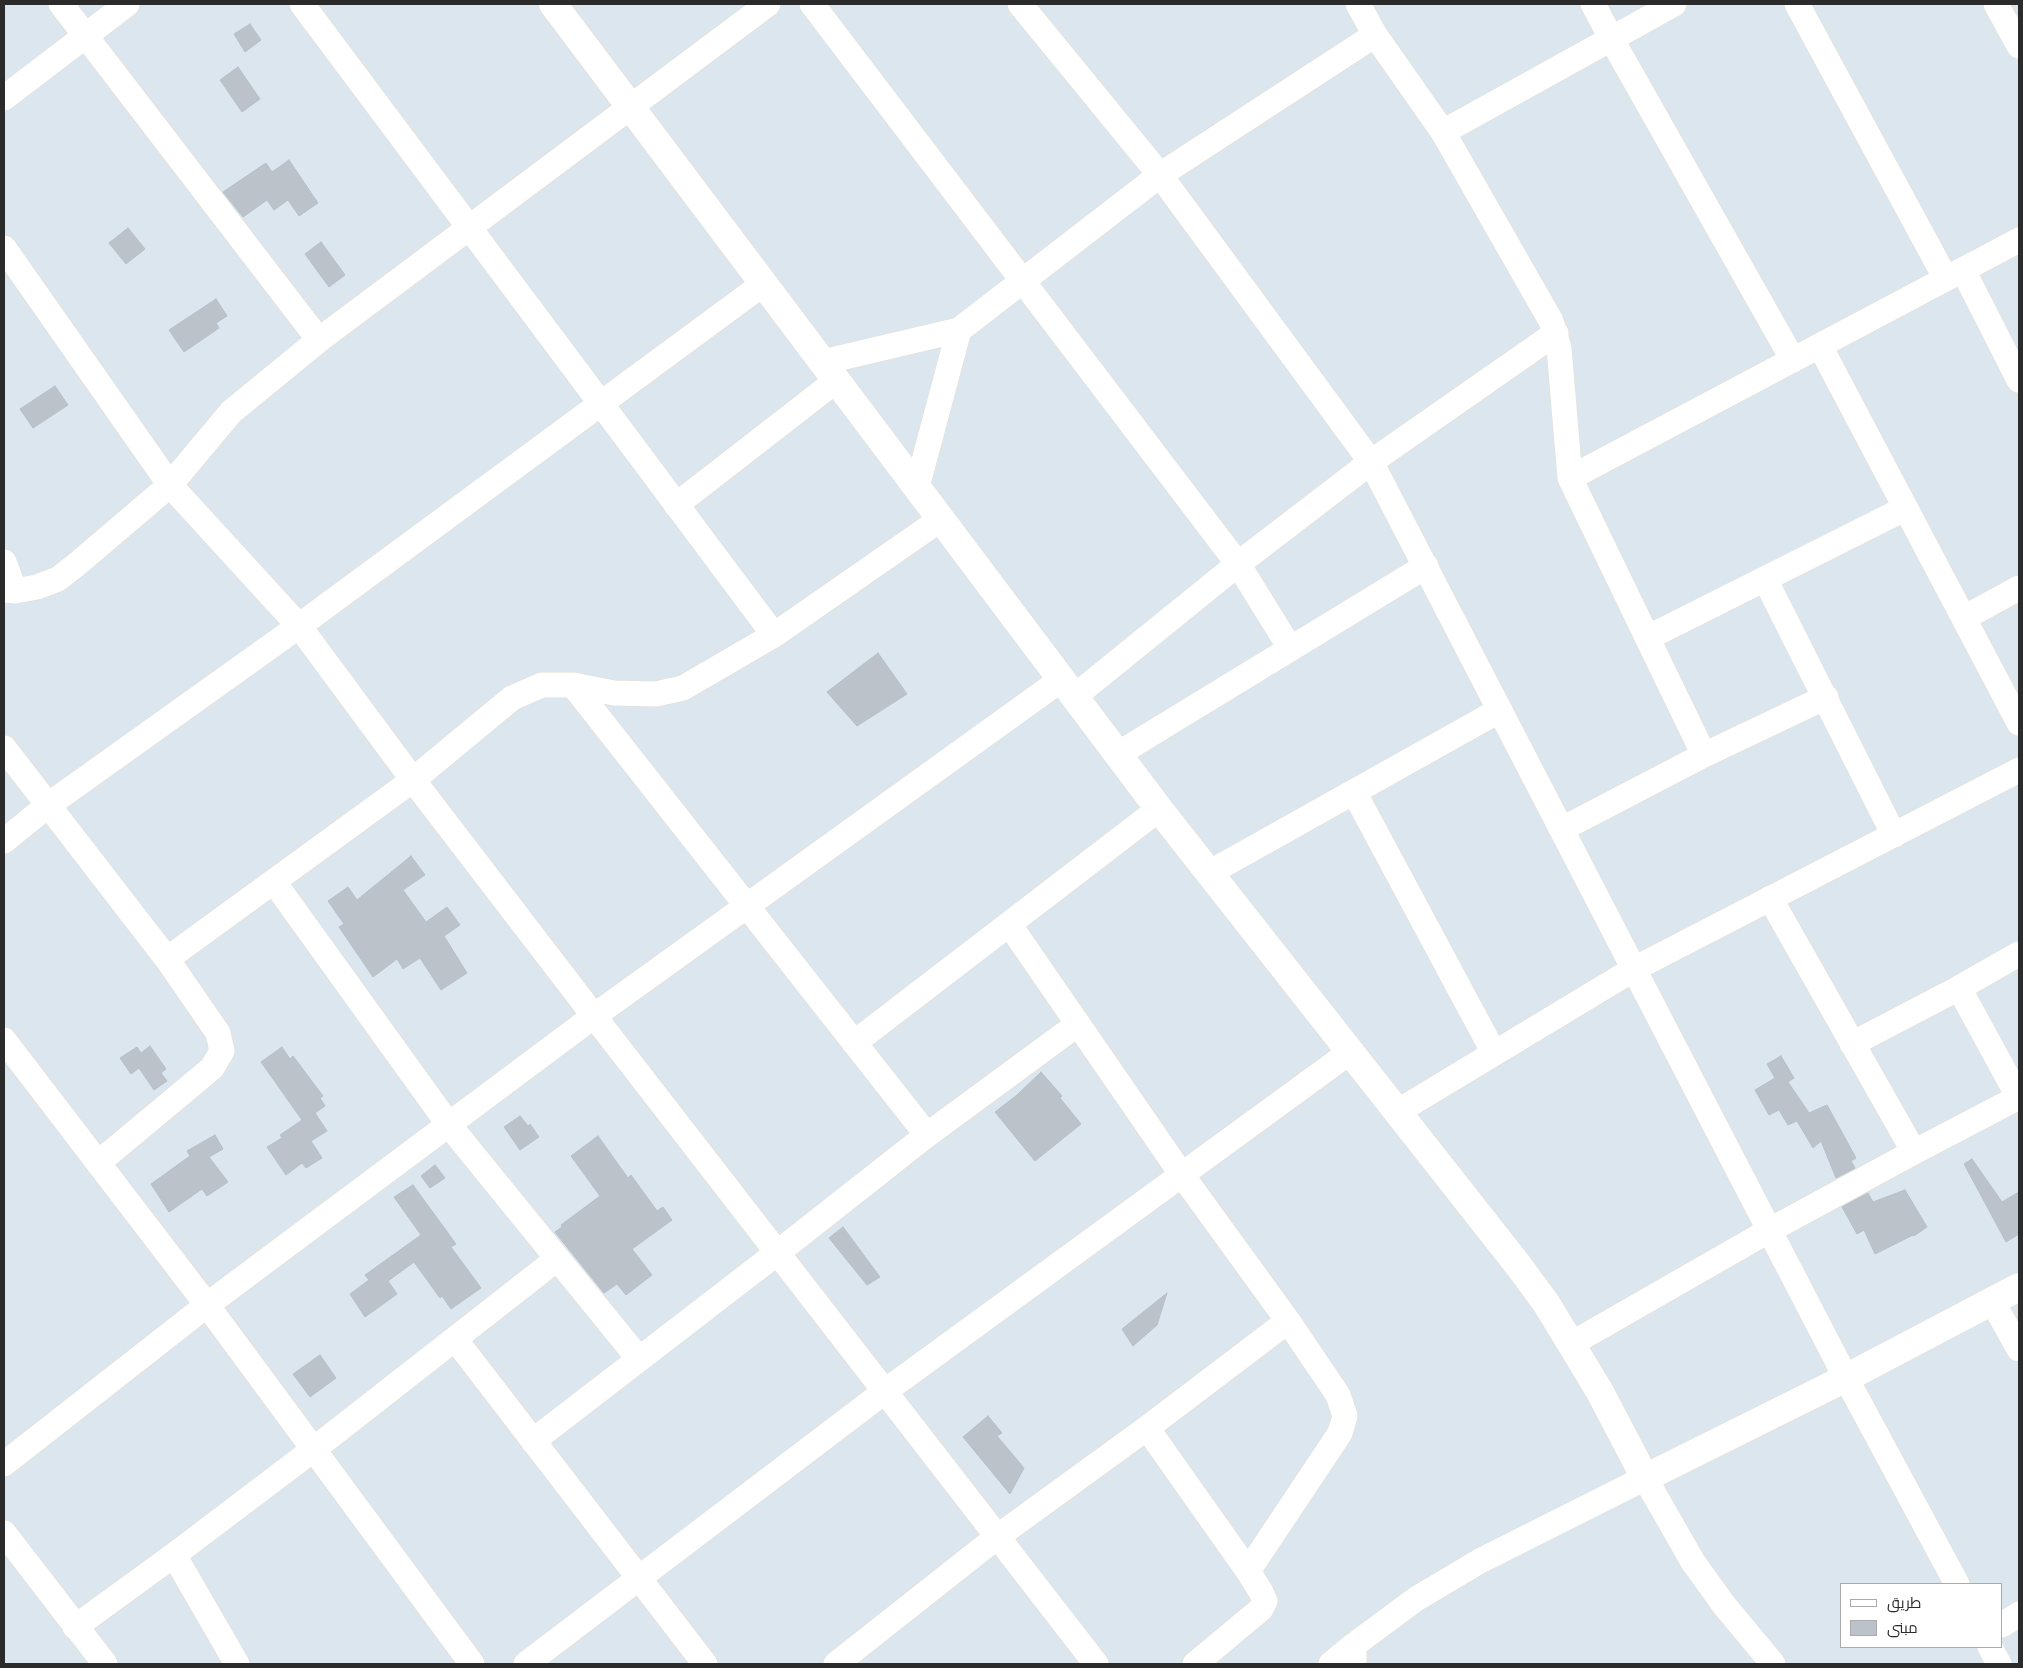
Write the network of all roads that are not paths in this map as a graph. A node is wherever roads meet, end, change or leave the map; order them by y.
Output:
1 (61, 4) edge
2 (126, 4) edge
3 (302, 4) edge
4 (553, 4) edge
5 (768, 4) edge
6 (812, 4) edge
7 (1020, 4) edge
8 (1358, 4) edge
9 (1593, 4) edge
10 (1674, 4) edge
11 (1798, 4) edge
12 (1996, 4) edge
13 (84, 35) junction
14 (1375, 35) junction
15 (1612, 40) junction
16 (2019, 46) edge
17 (4, 98) edge
18 (631, 108) junction
19 (1443, 132) junction
20 (1160, 175) junction
21 (469, 229) junction
22 (2019, 240) edge
23 (4, 248) edge
24 (1955, 275) junction
25 (1023, 280) junction
26 (763, 284) junction
27 (959, 330) junction
28 (1556, 333) junction
29 (319, 340) junction
30 (1820, 346) junction
31 (1793, 360) junction
32 (830, 371) junction
33 (2019, 380) edge
34 (600, 403) junction
35 (1371, 462) junction
36 (1570, 478) junction
37 (170, 485) junction
38 (918, 487) junction
39 (676, 505) junction
40 (1906, 508) junction
41 (941, 519) junction
42 (4, 562) edge
43 (1238, 564) junction
44 (1426, 566) junction
45 (1765, 579) junction
46 (2019, 588) edge
47 (9, 590) edge
48 (1964, 618) junction
49 (299, 626) junction
50 (774, 635) junction
51 (1647, 638) junction
52 (1290, 648) junction
53 (573, 685) junction
54 (1068, 688) junction
55 (1826, 697) junction
56 (1500, 710) junction
57 (2019, 723) edge
58 (4, 748) edge
59 (1118, 754) junction
60 (1704, 755) junction
61 (2019, 770) edge
62 (413, 780) junction
63 (1354, 792) junction
64 (47, 806) junction
65 (1159, 809) junction
66 (1562, 829) junction
67 (1894, 834) junction
68 (4, 841) edge
69 (1209, 873) junction
70 (274, 882) junction
71 (1770, 898) junction
72 (747, 907) junction
73 (1009, 924) junction
74 (2019, 954) edge
75 (167, 959) junction
76 (1634, 969) junction
77 (1958, 988) junction
78 (594, 1016) junction
79 (1078, 1024) junction
80 (4, 1040) edge
81 (854, 1042) junction
82 (1852, 1044) junction
83 (1350, 1052) junction
84 (1494, 1053) junction
85 (2019, 1098) edge
86 (1396, 1112) junction
87 (449, 1125) junction
88 (927, 1135) junction
89 (1914, 1152) junction
90 (98, 1163) junction
91 (1182, 1175) junction
92 (1770, 1230) junction
93 (778, 1253) junction
94 (557, 1258) junction
95 (2019, 1286) edge
96 (1992, 1301) junction
97 (207, 1305) junction
98 (1288, 1322) junction
99 (455, 1339) junction
100 (1571, 1344) junction
101 (2019, 1349) edge
102 (639, 1360) junction
103 (1846, 1378) junction
104 (884, 1392) junction
105 (1147, 1428) junction
106 (534, 1441) junction
107 (314, 1450) junction
108 (4, 1464) edge
109 (1645, 1478) junction
110 (4, 1534) edge
111 (997, 1537) junction
112 (174, 1555) junction
113 (1248, 1571) junction
114 (640, 1578) junction
115 (1956, 1583) edge
116 (2019, 1614) edge
117 (2003, 1624) edge
118 (76, 1627) junction
119 (1991, 1648) edge
120 (1354, 1655) edge
121 (848, 1661) edge
122 (231, 1662) edge
123 (105, 1664) edge
124 (472, 1664) edge
125 (526, 1664) edge
126 (705, 1664) edge
127 (1096, 1664) edge
128 (1194, 1664) edge
129 (1330, 1664) edge
130 (1773, 1664) edge
131 (1999, 1664) edge

1 - 13 street
2 - 13 street
3 - 21 street
4 - 18 street
5 - 18 street
6 - 25 street
7 - 20 street
8 - 14 street
9 - 15 street
10 - 15 street
11 - 24 street
12 - 16 street
13 - 17 street
13 - 29 street
14 - 19 street
14 - 20 street
15 - 19 street
15 - 31 street
18 - 21 street
18 - 26 street
19 - 28 street
20 - 25 street
20 - 35 street
21 - 29 street
21 - 34 street
22 - 24 street
23 - 37 street
24 - 30 street
24 - 33 street
25 - 27 street
25 - 43 street
26 - 32 street
26 - 34 street
27 - 32 street
27 - 38 street
28 - 35 street
28 - 36 street
29 - 37 street
30 - 31 street
30 - 40 street
31 - 36 street
32 - 38 street
32 - 39 street
34 - 39 street
34 - 49 street
35 - 43 street
35 - 44 street
36 - 51 street
37 - 47 street
37 - 49 street
38 - 41 street
39 - 50 street
40 - 45 street
40 - 48 street
41 - 50 street
41 - 54 street
42 - 47 street
43 - 52 street
43 - 54 street
44 - 52 street
44 - 56 street
45 - 51 street
45 - 55 street
46 - 48 street
48 - 57 street
49 - 62 street
49 - 64 street
50 - 53 street
51 - 60 street
52 - 59 street
53 - 62 street
53 - 72 street
54 - 59 street
54 - 72 street
55 - 60 street
55 - 67 street
56 - 63 street
56 - 66 street
58 - 64 street
59 - 65 street
60 - 66 street
61 - 67 street
62 - 70 street
62 - 78 street
63 - 69 street
63 - 84 street
64 - 68 street
64 - 75 street
65 - 69 street
65 - 73 street
66 - 76 street
67 - 71 street
69 - 83 street
70 - 75 street
70 - 87 street
71 - 76 street
71 - 82 street
72 - 78 street
72 - 81 street
73 - 79 street
73 - 81 street
74 - 77 street
75 - 90 street
76 - 84 street
76 - 92 street
77 - 82 street
77 - 85 street
78 - 87 street
78 - 93 street
79 - 88 street
79 - 91 street
80 - 90 street
81 - 88 street
82 - 89 street
83 - 86 street
83 - 91 street
84 - 86 street
85 - 89 street
86 - 100 street
87 - 94 street
87 - 97 street
88 - 93 street
89 - 92 street
90 - 97 street
91 - 98 street
91 - 104 street
92 - 100 street
92 - 103 street
93 - 102 street
93 - 104 street
94 - 99 street
94 - 102 street
95 - 96 street
96 - 101 street
96 - 103 street
97 - 107 street
97 - 108 street
98 - 105 street
98 - 113 street
99 - 106 street
99 - 107 street
100 - 109 street
102 - 106 street
103 - 109 street
103 - 115 street
104 - 111 street
104 - 114 street
105 - 111 street
105 - 113 street
106 - 114 street
107 - 112 street
107 - 124 street
109 - 120 street
109 - 130 street
110 - 118 street
111 - 121 street
111 - 127 street
112 - 118 street
112 - 122 street
113 - 128 street
114 - 125 street
114 - 126 street
116 - 117 street
118 - 123 street
119 - 131 street
120 - 129 street

